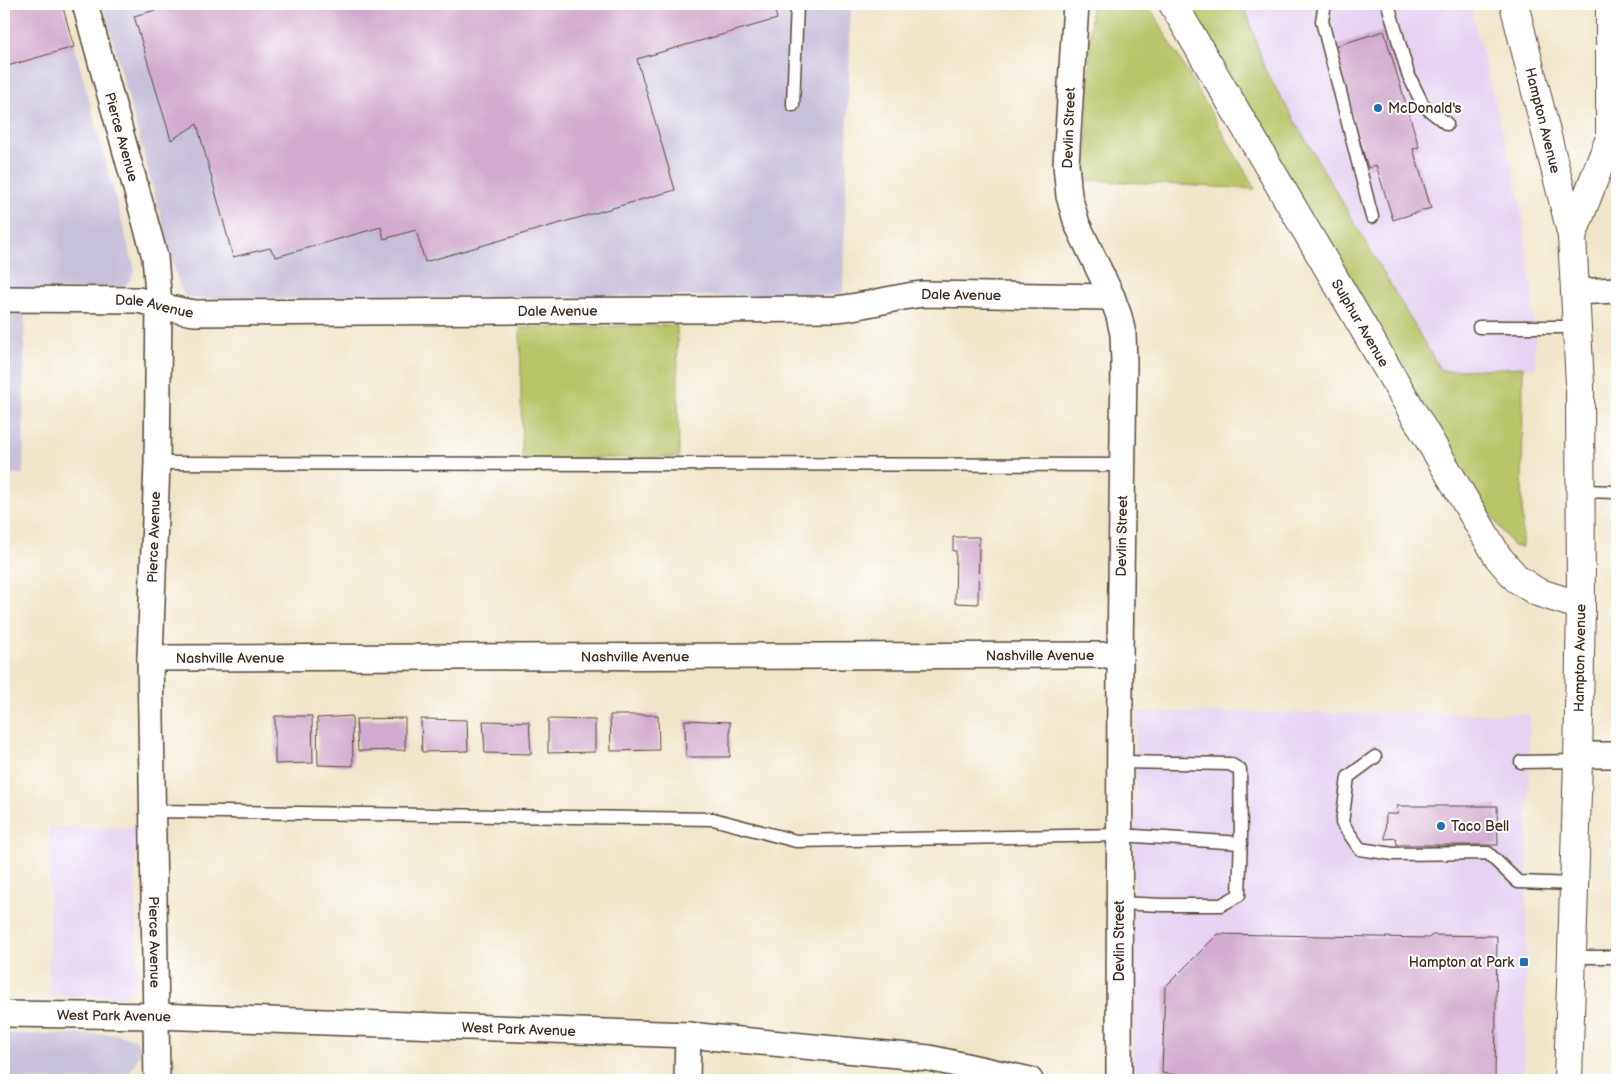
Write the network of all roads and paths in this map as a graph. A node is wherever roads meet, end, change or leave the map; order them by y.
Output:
1 (85, 4) edge
2 (796, 4) edge
3 (1076, 4) edge
4 (1172, 4) edge
5 (1325, 4) edge
6 (1388, 4) edge
7 (1514, 4) edge
8 (1610, 4) edge
9 (1614, 47) edge
10 (793, 105) dead end
11 (1447, 124) dead end
12 (1372, 217) dead end
13 (1572, 236) junction
14 (1617, 290) edge
15 (1575, 292) junction
16 (1112, 297) junction
17 (4, 299) edge
18 (159, 304) junction
19 (1479, 327) dead end
20 (1577, 327) junction
21 (157, 463) junction
22 (1123, 465) junction
23 (1580, 491) junction
24 (1617, 492) edge
25 (1580, 606) junction
26 (1120, 655) junction
27 (150, 658) junction
28 (1617, 755) edge
29 (1376, 757) dead end
30 (1578, 758) junction
31 (1120, 762) junction
32 (1521, 762) dead end
33 (153, 811) junction
34 (1120, 835) junction
35 (1241, 843) junction
36 (1575, 884) junction
37 (1119, 903) junction
38 (1573, 957) junction
39 (1617, 957) edge
40 (4, 1014) edge
41 (156, 1016) junction
42 (688, 1034) junction
43 (157, 1080) edge
44 (687, 1080) edge
45 (1030, 1080) edge
46 (1119, 1080) edge
47 (1568, 1080) edge

1 - 18 street, Pierce Avenue
2 - 10 lane
3 - 16 street, Devlin Street
4 - 25 main road, Sulphur Avenue
5 - 12 lane
6 - 11 lane
7 - 13 main road, Hampton Avenue
8 - 9 main road, Hampton Avenue
9 - 13 main road, Hampton Avenue
13 - 15 main road, Hampton Avenue
14 - 15 street
15 - 20 main road, Hampton Avenue
16 - 18 street, Dale Avenue
16 - 22 street, Devlin Street
17 - 18 street, Dale Avenue
18 - 21 street, Pierce Avenue
19 - 20 lane
20 - 23 main road, Hampton Avenue
21 - 22 lane
21 - 27 street, Pierce Avenue
22 - 26 street, Devlin Street
23 - 24 lane
23 - 25 main road, Hampton Avenue
25 - 30 main road, Hampton Avenue
26 - 27 street, Nashville Avenue
26 - 31 street, Devlin Street
27 - 33 street, Pierce Avenue
28 - 30 street
29 - 36 lane
30 - 32 lane
30 - 36 main road, Hampton Avenue
31 - 34 street, Devlin Street
31 - 35 lane
33 - 34 lane
33 - 41 street, Pierce Avenue
34 - 35 lane
34 - 37 street, Devlin Street
35 - 37 lane
36 - 38 main road, Hampton Avenue
37 - 46 street, Devlin Street
38 - 39 lane
38 - 47 main road, Hampton Avenue
40 - 41 street, West Park Avenue
41 - 42 street, West Park Avenue
41 - 43 street, Pierce Avenue
42 - 44 street
42 - 45 street, West Park Avenue

